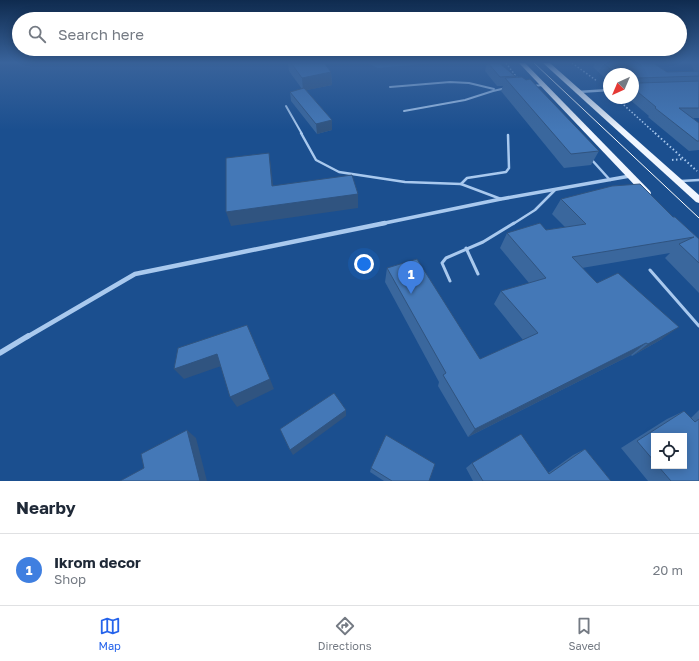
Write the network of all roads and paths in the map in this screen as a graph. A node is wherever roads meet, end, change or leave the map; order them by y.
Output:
1 (409, 85) edge
2 (479, 85) edge
3 (534, 85) edge
4 (544, 85) edge
5 (571, 85) edge
6 (522, 86) edge
7 (390, 87) dead end
8 (508, 88) edge
9 (494, 89) junction
10 (603, 90) edge
11 (578, 92) junction
12 (623, 104) edge
13 (286, 106) dead end
14 (404, 111) dead end
15 (508, 135) dead end
16 (589, 158) edge
17 (699, 173) edge
18 (630, 176) junction
19 (610, 180) junction
20 (699, 180) edge
21 (677, 182) junction
22 (461, 184) junction
23 (555, 190) junction
24 (651, 197) edge
25 (501, 199) junction
26 (699, 200) edge
27 (466, 248) junction
28 (650, 270) dead end
29 (478, 274) dead end
30 (450, 281) dead end
31 (699, 326) edge
32 (0, 353) edge

1 - 7 lane
2 - 9 lane
3 - 6 lane
4 - 18 main road
5 - 11 main road
8 - 9 lane
9 - 14 lane
10 - 11 street
11 - 21 main road
12 - 17 path
13 - 22 lane
15 - 22 lane
16 - 19 lane
18 - 19 street
18 - 24 main road
19 - 23 street
20 - 21 lane
21 - 26 main road
22 - 25 lane
23 - 25 street
23 - 27 lane
25 - 32 street
27 - 29 lane
27 - 30 lane
28 - 31 lane

